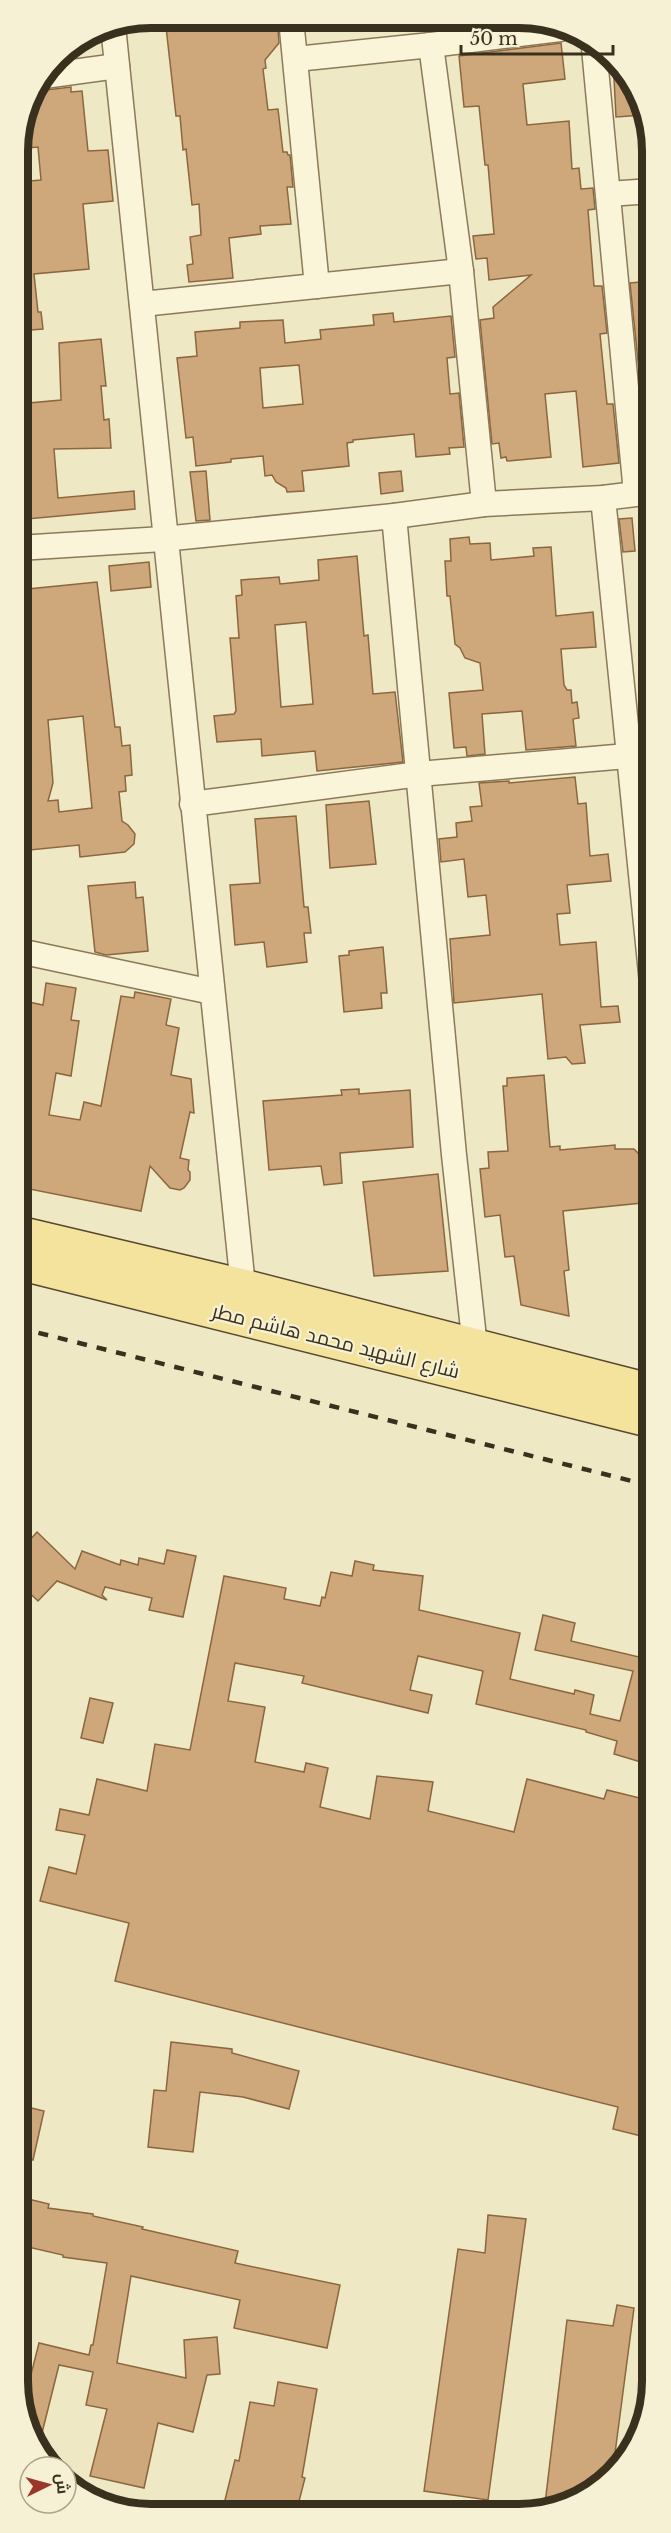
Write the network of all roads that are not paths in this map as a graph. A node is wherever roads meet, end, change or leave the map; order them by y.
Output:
1 (292, 29) edge
2 (544, 31) edge
3 (114, 35) edge
4 (430, 45) junction
5 (595, 54) edge
6 (296, 59) junction
7 (117, 66) junction
8 (56, 74) edge
9 (642, 191) edge
10 (608, 194) junction
11 (461, 271) junction
12 (317, 286) junction
13 (142, 304) junction
14 (642, 476) edge
15 (642, 493) edge
16 (603, 498) junction
17 (484, 504) junction
18 (394, 516) junction
19 (163, 539) junction
20 (29, 547) edge
21 (627, 756) junction
22 (419, 774) junction
23 (192, 804) junction
24 (642, 892) edge
25 (29, 953) edge
26 (212, 992) junction
27 (29, 1235) edge
28 (28, 1265) edge
29 (243, 1286) junction
30 (475, 1347) junction
31 (642, 1388) edge
32 (642, 1419) edge

1 - 6 street
2 - 4 street
3 - 7 street
4 - 6 street
4 - 11 street
5 - 10 street
6 - 12 street
7 - 8 street
7 - 13 street
9 - 10 street
10 - 14 street
11 - 12 street
11 - 17 street
12 - 13 street
13 - 19 street
15 - 16 street
16 - 17 street
16 - 21 street
17 - 18 street
18 - 19 street
18 - 22 street
19 - 20 street
19 - 23 street
21 - 22 street
21 - 24 street
22 - 23 street
22 - 30 street
23 - 26 street
25 - 26 street
26 - 29 street
27 - 29 main road, شارع الشهيد محمد هاشم مطر
28 - 32 main road, شارع الشهيد محمد هاشم مطر
29 - 30 main road, شارع الشهيد محمد هاشم مطر
30 - 31 main road, شارع الشهيد محمد هاشم مطر

